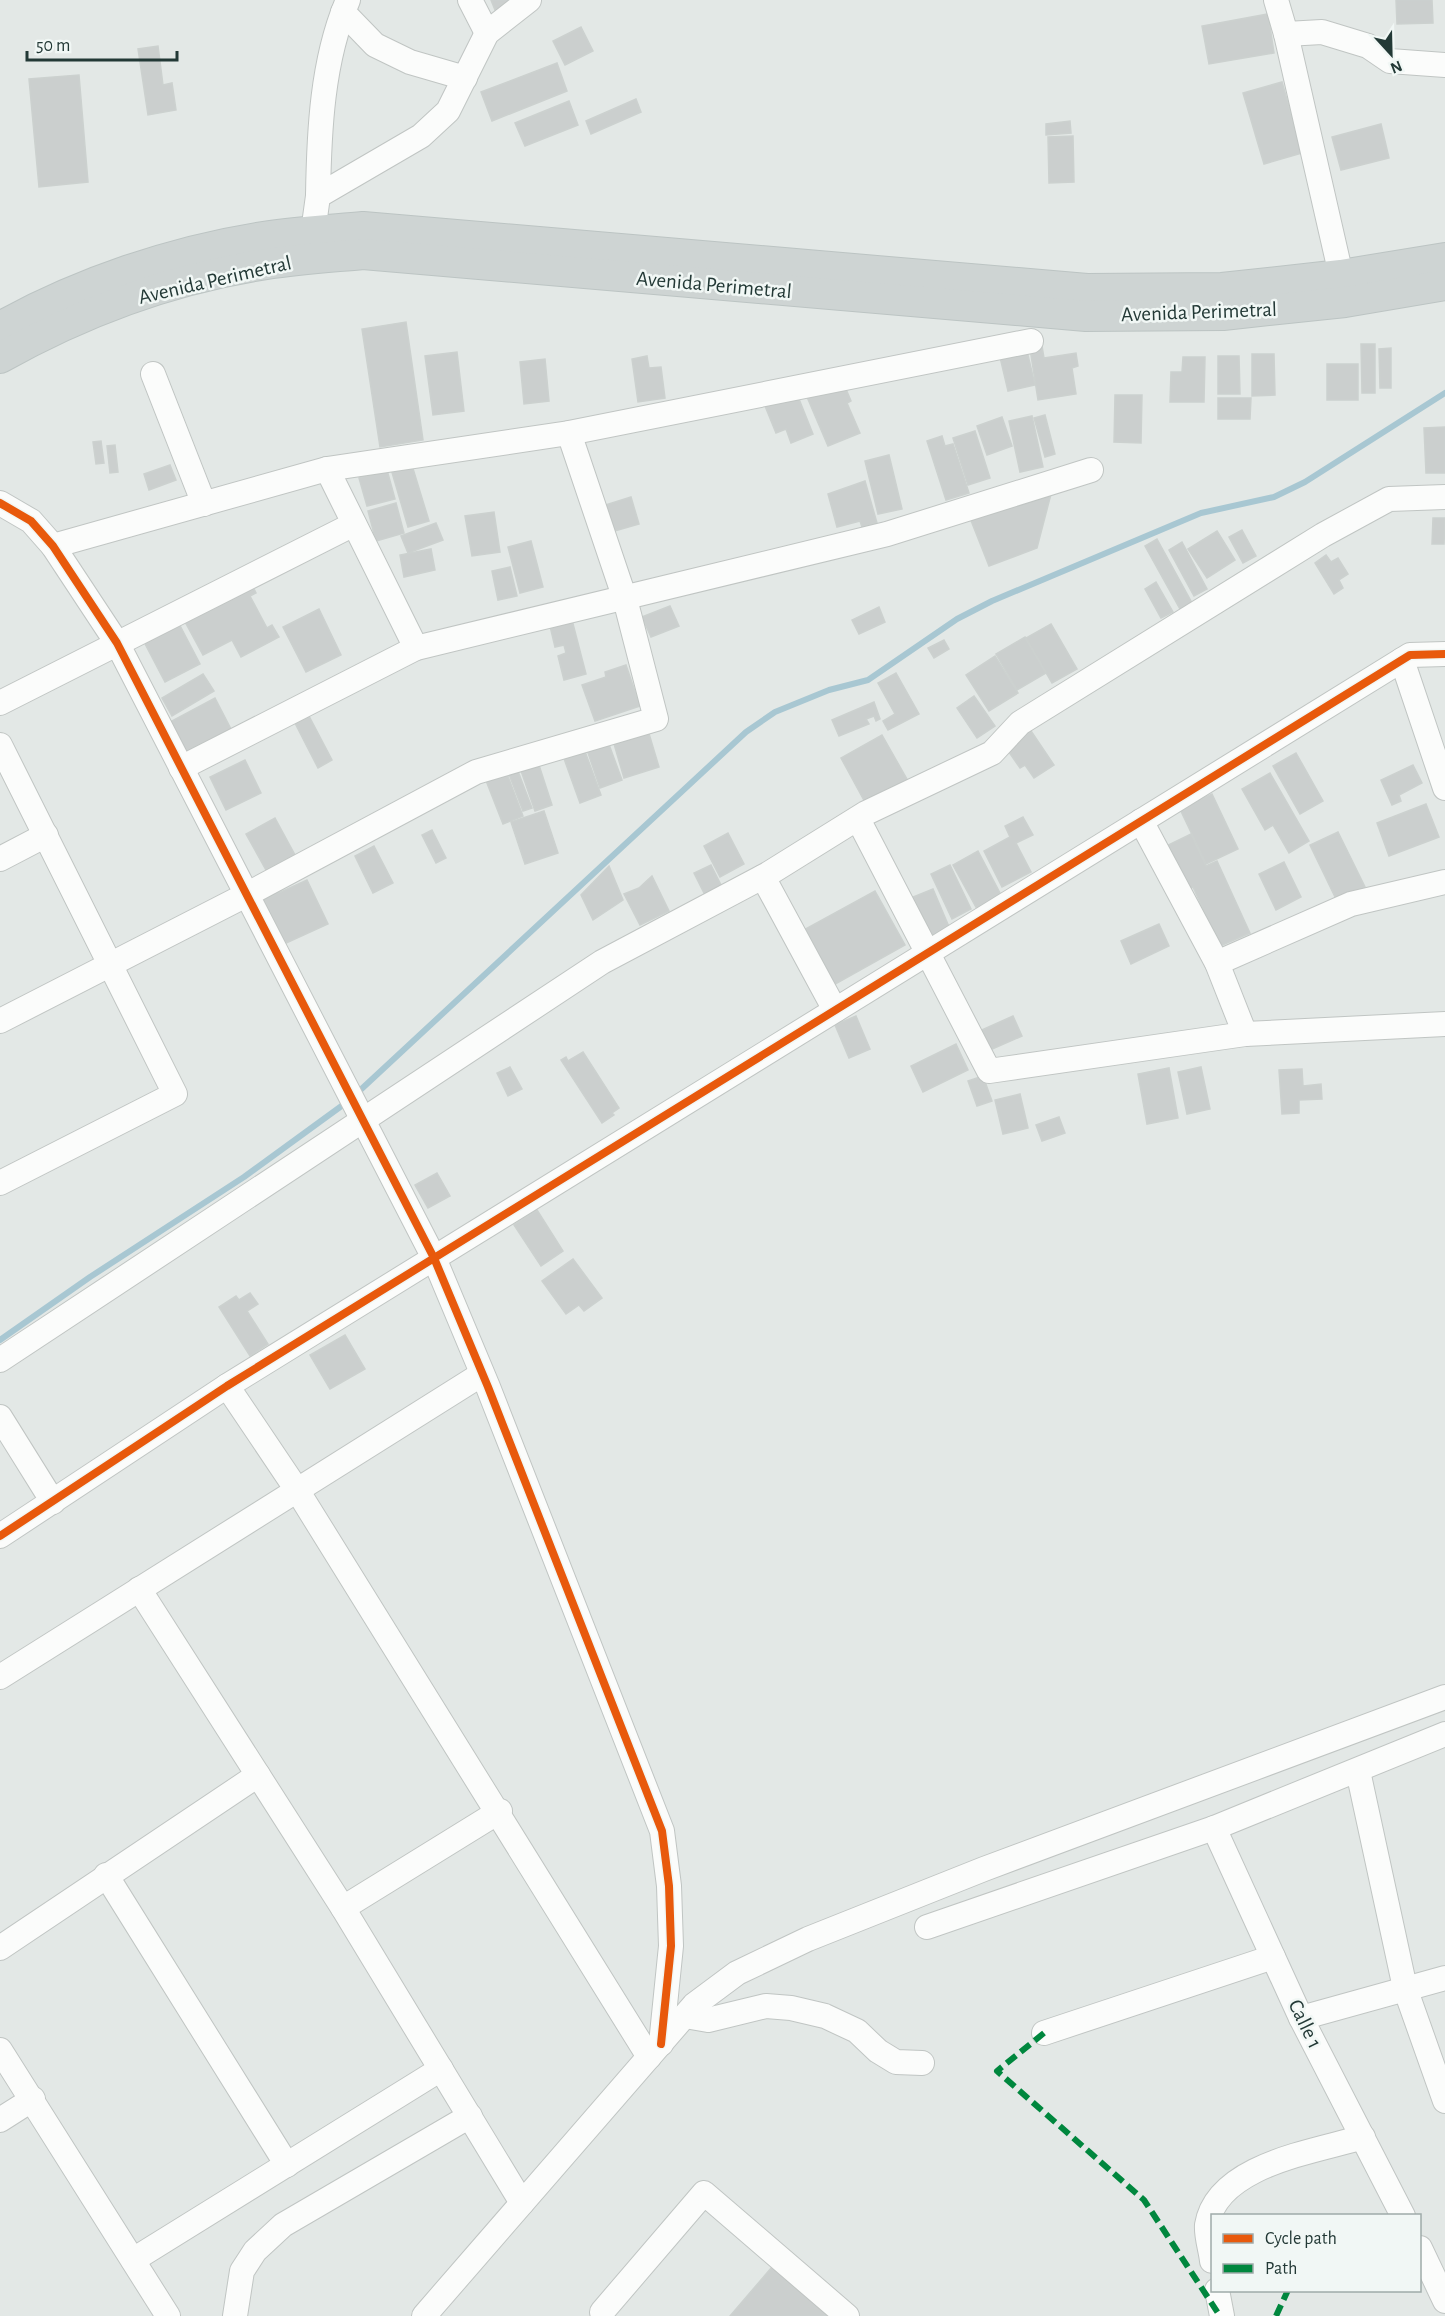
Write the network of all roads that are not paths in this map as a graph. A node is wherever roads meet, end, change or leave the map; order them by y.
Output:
1 (470, 0) edge
2 (529, 0) edge
3 (1276, 0) edge
4 (345, 6) edge
5 (488, 33) junction
6 (1286, 34) junction
7 (1445, 65) edge
8 (465, 78) junction
9 (318, 196) junction
10 (313, 232) junction
11 (1445, 258) edge
12 (1341, 275) junction
13 (1445, 285) edge
14 (0, 327) edge
15 (1031, 341) dead end
16 (0, 358) edge
17 (153, 374) dead end
18 (569, 433) junction
19 (327, 469) junction
20 (1091, 470) dead end
21 (1445, 497) edge
22 (0, 503) edge
23 (204, 504) junction
24 (354, 524) junction
25 (53, 546) junction
26 (624, 599) junction
27 (117, 643) junction
28 (416, 648) junction
29 (1445, 654) edge
30 (1402, 660) junction
31 (0, 703) edge
32 (0, 745) edge
33 (181, 768) junction
34 (1445, 788) edge
35 (858, 819) junction
36 (1141, 821) junction
37 (46, 835) junction
38 (0, 860) edge
39 (763, 877) junction
40 (1445, 882) edge
41 (246, 896) junction
42 (928, 953) junction
43 (1217, 963) junction
44 (111, 964) junction
45 (835, 1010) junction
46 (0, 1021) edge
47 (1445, 1024) edge
48 (1245, 1034) junction
49 (353, 1104) junction
50 (0, 1183) edge
51 (434, 1258) junction
52 (0, 1360) edge
53 (482, 1374) junction
54 (227, 1386) junction
55 (0, 1417) edge
56 (297, 1490) junction
57 (52, 1502) junction
58 (0, 1536) edge
59 (139, 1590) junction
60 (0, 1677) edge
61 (1445, 1697) edge
62 (1445, 1734) edge
63 (1358, 1771) junction
64 (258, 1775) junction
65 (498, 1812) junction
66 (1214, 1828) junction
67 (106, 1875) junction
68 (343, 1908) junction
69 (927, 1927) dead end
70 (0, 1948) edge
71 (1273, 1957) junction
72 (1445, 1978) edge
73 (1406, 1988) junction
74 (685, 2016) junction
75 (1301, 2018) junction
76 (1044, 2033) dead end
77 (0, 2050) edge
78 (655, 2050) junction
79 (922, 2063) dead end
80 (441, 2069) junction
81 (33, 2099) junction
82 (1445, 2101) edge
83 (470, 2116) junction
84 (0, 2120) edge
85 (1363, 2137) junction
86 (287, 2165) junction
87 (522, 2203) junction
88 (1400, 2214) edge
89 (1421, 2250) edge
90 (1211, 2254) edge
91 (133, 2260) junction
92 (1438, 2270) edge
93 (1217, 2292) edge
94 (1445, 2301) edge
95 (602, 2315) edge
96 (168, 2316) edge
97 (235, 2316) edge
98 (424, 2316) edge
99 (847, 2316) edge
100 (1222, 2316) edge

1 - 5 street
2 - 5 street
3 - 6 street
4 - 8 street
4 - 9 street
5 - 8 street
6 - 7 street
6 - 12 street
8 - 9 street
9 - 10 street
10 - 12 main road, Avenida Perimetral
10 - 14 main road, Avenida Perimetral
11 - 12 main road, Avenida Perimetral
13 - 16 main road, Avenida Perimetral
15 - 18 street
17 - 23 street
18 - 19 street
18 - 26 street
19 - 23 street
19 - 24 street
20 - 26 street
21 - 35 street
22 - 25 street
23 - 25 street
24 - 27 street
24 - 28 street
25 - 27 street
26 - 28 street
26 - 41 street
27 - 31 street
27 - 33 street
28 - 33 street
29 - 30 street
30 - 34 street
30 - 36 street
32 - 37 street
33 - 41 street
35 - 39 street
35 - 42 street
36 - 42 street
36 - 43 street
37 - 38 street
37 - 44 street
39 - 45 street
39 - 49 street
40 - 43 street
41 - 44 street
41 - 49 street
42 - 45 street
42 - 48 street
43 - 48 street
44 - 46 street
44 - 50 street
45 - 51 street
47 - 48 street
49 - 51 street
49 - 52 street
51 - 53 street
51 - 54 street
53 - 56 street
53 - 78 street
54 - 56 street
54 - 57 street
55 - 57 street
56 - 59 street
56 - 65 street
57 - 58 street
59 - 60 street
59 - 64 street
61 - 74 street
62 - 63 street
63 - 66 street
63 - 73 street
64 - 67 street
64 - 68 street
65 - 68 street
65 - 78 street
66 - 69 street
66 - 71 street, Calle 1
67 - 70 street
67 - 86 street
68 - 80 street
71 - 75 street, Calle 1
71 - 76 street
72 - 73 street
73 - 75 street
73 - 82 street
74 - 78 street
74 - 79 street
75 - 85 street, Calle 1
77 - 81 street
78 - 87 street
80 - 83 street
80 - 86 street
81 - 84 street
81 - 91 street
83 - 87 street
83 - 97 street
85 - 88 street, Calle 1
85 - 90 street
86 - 91 street
87 - 98 street
89 - 92 street
91 - 96 street
92 - 94 street
93 - 100 street
95 - 99 street

